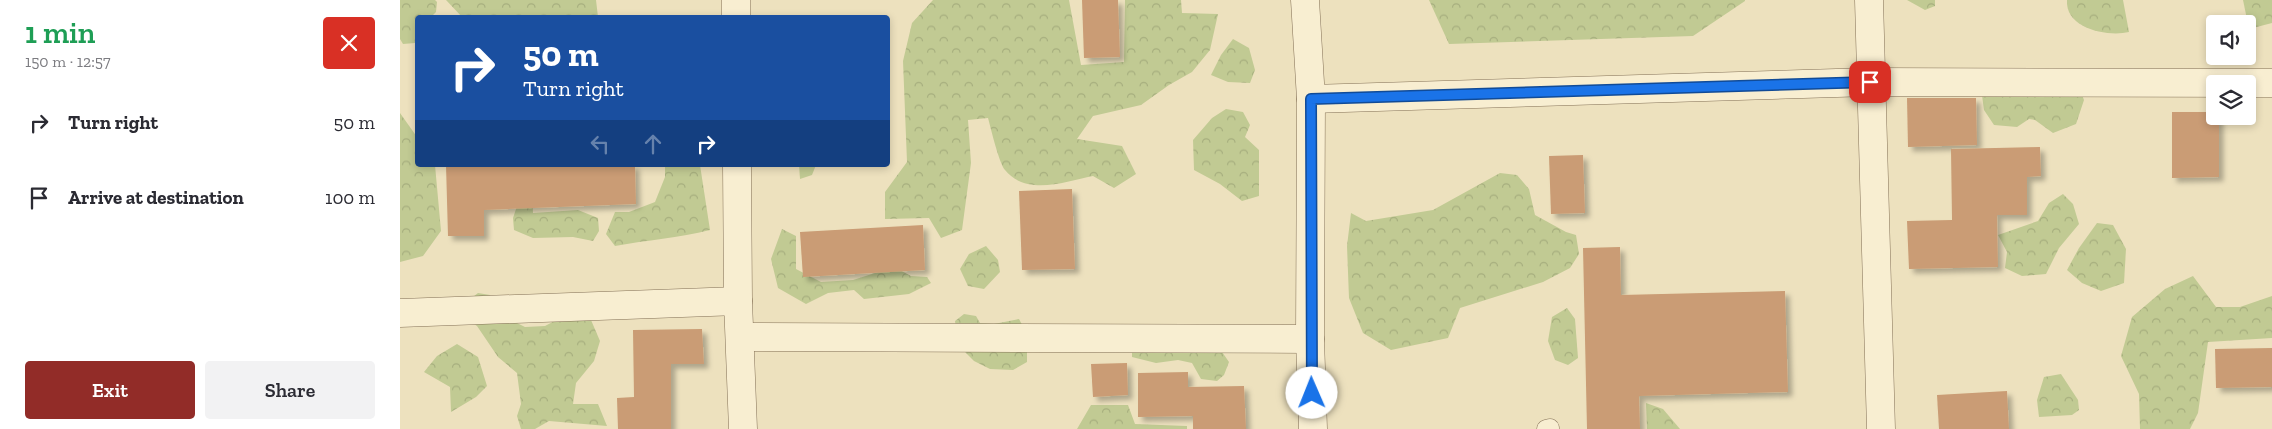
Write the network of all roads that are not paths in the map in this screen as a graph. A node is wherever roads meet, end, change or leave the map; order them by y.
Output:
1 (736, 0) edge
2 (1306, 0) edge
3 (1869, 0) edge
4 (736, 15) edge
5 (1870, 82) junction
6 (2272, 83) edge
7 (1311, 99) junction
8 (737, 167) edge
9 (738, 301) junction
10 (400, 313) edge
11 (740, 337) junction
12 (1310, 339) junction
13 (742, 429) edge
14 (1312, 429) edge
15 (1881, 429) edge

1 - 4 street
2 - 7 street
3 - 5 street
5 - 6 street
5 - 7 street
5 - 15 street
7 - 12 street
8 - 9 street
9 - 10 street
9 - 11 street
11 - 12 street
11 - 13 street
12 - 14 street

